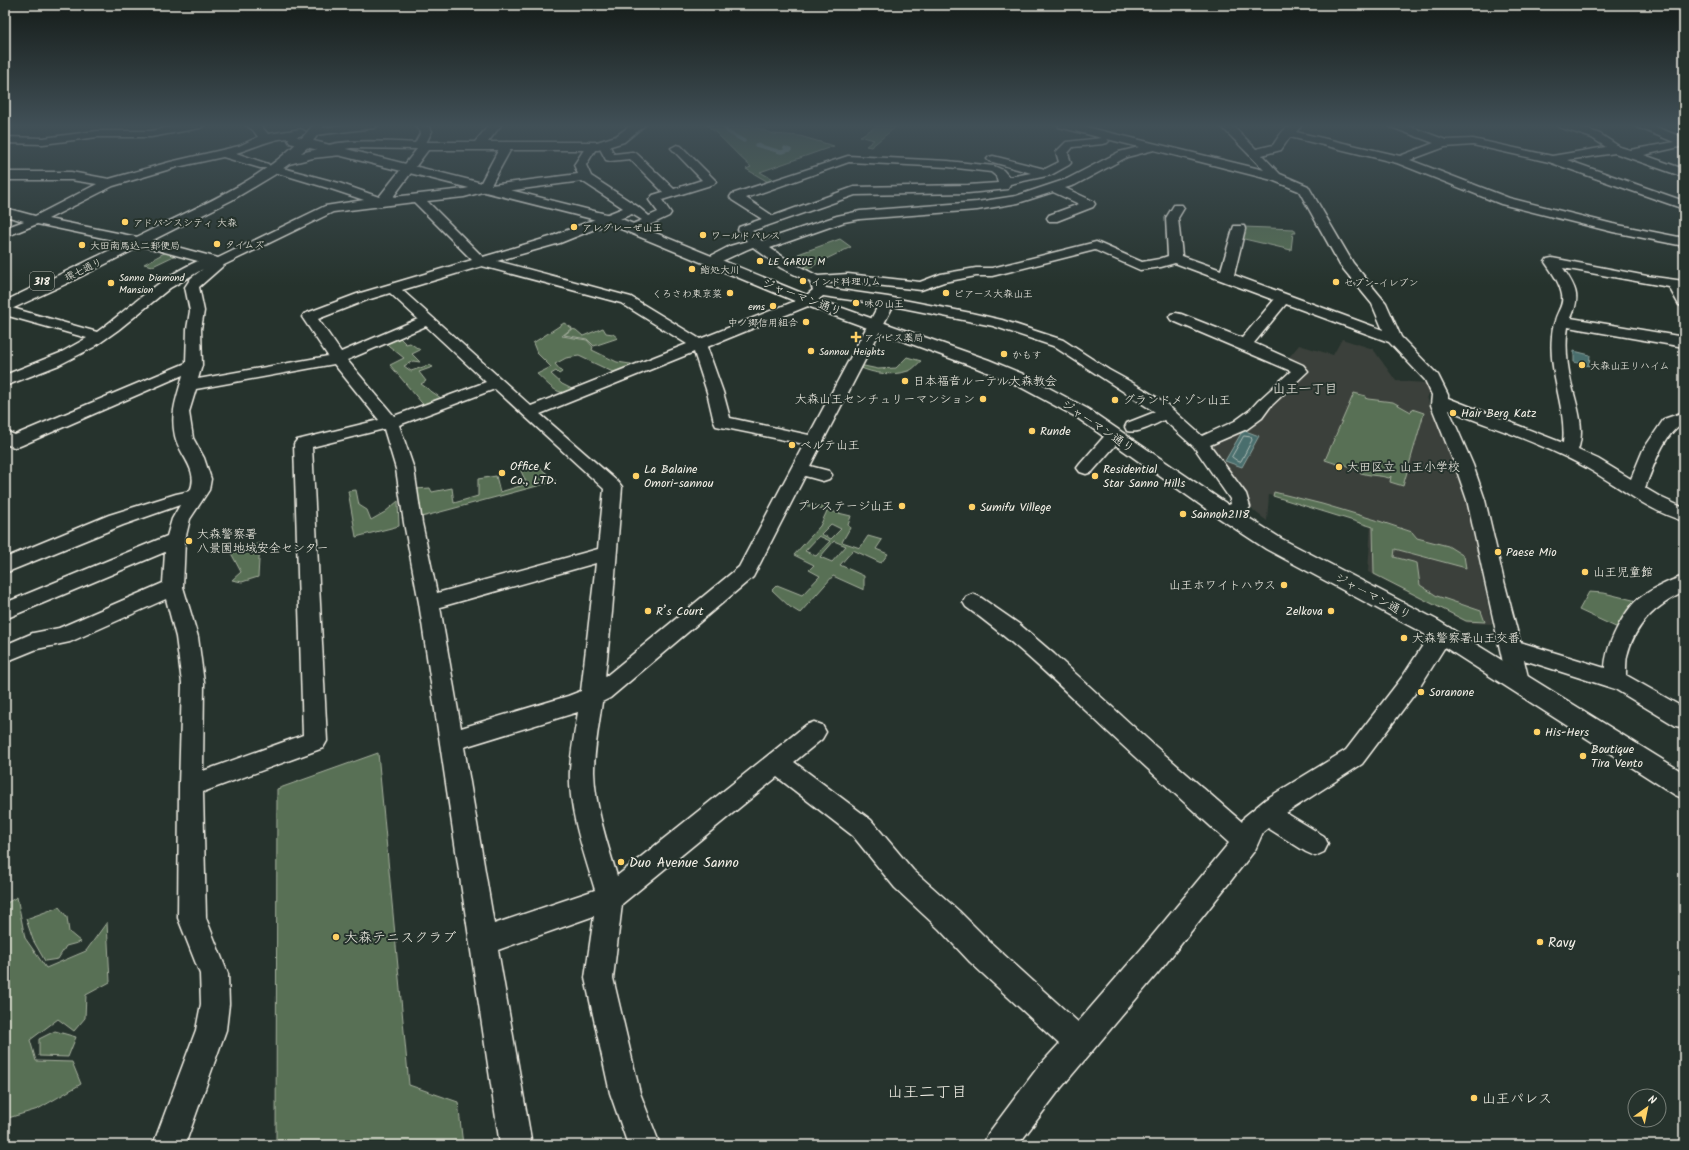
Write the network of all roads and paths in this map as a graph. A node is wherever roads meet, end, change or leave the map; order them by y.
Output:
1 (85, 179) edge
2 (124, 179) edge
3 (254, 179) edge
4 (313, 179) edge
5 (401, 179) edge
6 (449, 179) edge
7 (492, 179) edge
8 (570, 179) edge
9 (587, 179) edge
10 (657, 179) edge
11 (708, 179) edge
12 (790, 179) edge
13 (1003, 179) edge
14 (1022, 179) edge
15 (1061, 179) edge
16 (1077, 179) edge
17 (1280, 179) edge
18 (1446, 179) edge
19 (1608, 179) edge
20 (1004, 182) junction
21 (1071, 182) junction
22 (109, 183) junction
23 (488, 188) junction
24 (1055, 188) junction
25 (672, 193) junction
26 (417, 198) junction
27 (380, 202) junction
28 (1684, 205) edge
29 (1178, 208) dead end
30 (633, 210) junction
31 (5, 212) edge
32 (21, 217) junction
33 (1053, 218) dead end
34 (610, 219) junction
35 (36, 220) junction
36 (771, 220) junction
37 (5, 223) edge
38 (642, 224) junction
39 (1239, 229) dead end
40 (5, 233) edge
41 (133, 240) junction
42 (1684, 242) edge
43 (757, 245) junction
44 (1175, 258) junction
45 (215, 261) junction
46 (480, 261) junction
47 (712, 261) junction
48 (1226, 278) junction
49 (1679, 285) edge
50 (392, 288) junction
51 (815, 291) junction
52 (1283, 298) junction
53 (5, 299) edge
54 (888, 301) junction
55 (1684, 302) edge
56 (5, 309) edge
57 (1176, 317) dead end
58 (427, 320) junction
59 (1562, 320) junction
60 (875, 324) junction
61 (99, 337) junction
62 (1394, 339) junction
63 (1684, 342) edge
64 (699, 345) junction
65 (1244, 345) junction
66 (338, 358) junction
67 (191, 375) junction
68 (5, 381) edge
69 (497, 383) junction
70 (1441, 401) junction
71 (1166, 412) junction
72 (529, 413) junction
73 (1684, 417) edge
74 (390, 422) junction
75 (1134, 427) dead end
76 (5, 436) edge
77 (1114, 436) junction
78 (814, 441) junction
79 (1200, 443) junction
80 (1569, 452) junction
81 (1086, 468) dead end
82 (799, 469) junction
83 (823, 475) dead end
84 (1635, 490) junction
85 (195, 497) junction
86 (1226, 513) junction
87 (1684, 514) edge
88 (175, 540) junction
89 (607, 553) junction
90 (5, 566) edge
91 (1684, 583) edge
92 (173, 587) junction
93 (973, 602) dead end
94 (429, 603) junction
95 (5, 611) edge
96 (1442, 634) junction
97 (1511, 647) junction
98 (5, 654) edge
99 (1614, 680) junction
100 (1518, 681) junction
101 (591, 697) junction
102 (1684, 719) edge
103 (814, 732) dead end
104 (450, 741) junction
105 (777, 763) junction
106 (191, 786) junction
107 (1684, 787) edge
108 (1266, 814) junction
109 (1246, 842) junction
110 (1315, 844) dead end
111 (610, 898) junction
112 (484, 941) junction
113 (1080, 1043) junction
114 (169, 1145) edge
115 (516, 1145) edge
116 (644, 1145) edge
117 (999, 1145) edge

1 - 22 street
2 - 22 street
3 - 41 street, 環七通り / 318
4 - 27 street
5 - 27 street
6 - 23 street, ジャーマン通り
7 - 23 street
8 - 23 street
9 - 30 street
10 - 25 street
11 - 25 street
12 - 36 street
13 - 20 street
14 - 20 street
15 - 21 street
16 - 21 street
17 - 62 street
18 - 42 street
19 - 28 street
20 - 36 street
21 - 24 street
22 - 35 street
23 - 26 street
23 - 34 street, ジャーマン通り
24 - 33 street
24 - 43 street
25 - 38 street
26 - 27 street
26 - 46 street
27 - 45 street
29 - 44 street
30 - 34 street
30 - 38 street
31 - 32 street
32 - 35 street
32 - 37 street
34 - 38 street, ジャーマン通り
34 - 46 street
35 - 40 street
35 - 41 street
36 - 43 street
38 - 47 street, ジャーマン通り
39 - 48 street
41 - 45 street
41 - 53 street, 環七通り / 318
41 - 56 street, 環七通り / 318
43 - 47 street
43 - 51 street
44 - 48 street
44 - 51 street
45 - 61 street
45 - 67 street
46 - 50 street
46 - 64 street
47 - 51 street, ジャーマン通り
48 - 52 street
49 - 55 street
49 - 59 street
50 - 58 street
50 - 66 street
51 - 54 street
51 - 60 street, ジャーマン通り
51 - 64 street
52 - 62 street
52 - 65 street
54 - 60 street
54 - 71 street
56 - 61 street
57 - 65 street
58 - 66 street
58 - 69 street
59 - 63 street
59 - 80 street
60 - 77 street, ジャーマン通り
60 - 78 street
61 - 68 street
62 - 70 street
64 - 72 street
64 - 78 street
65 - 79 street
66 - 67 street
66 - 74 street
67 - 76 street
67 - 85 street
69 - 72 street
69 - 74 street
70 - 80 street
70 - 97 street
71 - 75 street
71 - 79 street
72 - 89 street
73 - 84 street
74 - 94 street
74 - 106 street
77 - 81 street
77 - 86 street, ジャーマン通り
78 - 82 street
79 - 86 street
80 - 84 street
82 - 83 street
82 - 101 street
84 - 87 street
85 - 88 street
85 - 90 street
86 - 96 street, ジャーマン通り
88 - 92 street
88 - 95 street
89 - 94 street
89 - 101 street
91 - 99 street
92 - 98 street
92 - 106 street
93 - 109 street
94 - 104 street
96 - 100 street, ジャーマン通り
96 - 108 street
97 - 99 street
97 - 100 street
99 - 102 street
100 - 107 street, ジャーマン通り
101 - 104 street
101 - 111 street
103 - 105 street
104 - 112 street
105 - 111 street
105 - 113 street
106 - 114 street
108 - 109 street
108 - 110 street
109 - 113 street
111 - 112 street
111 - 116 street
112 - 115 street
113 - 117 street

